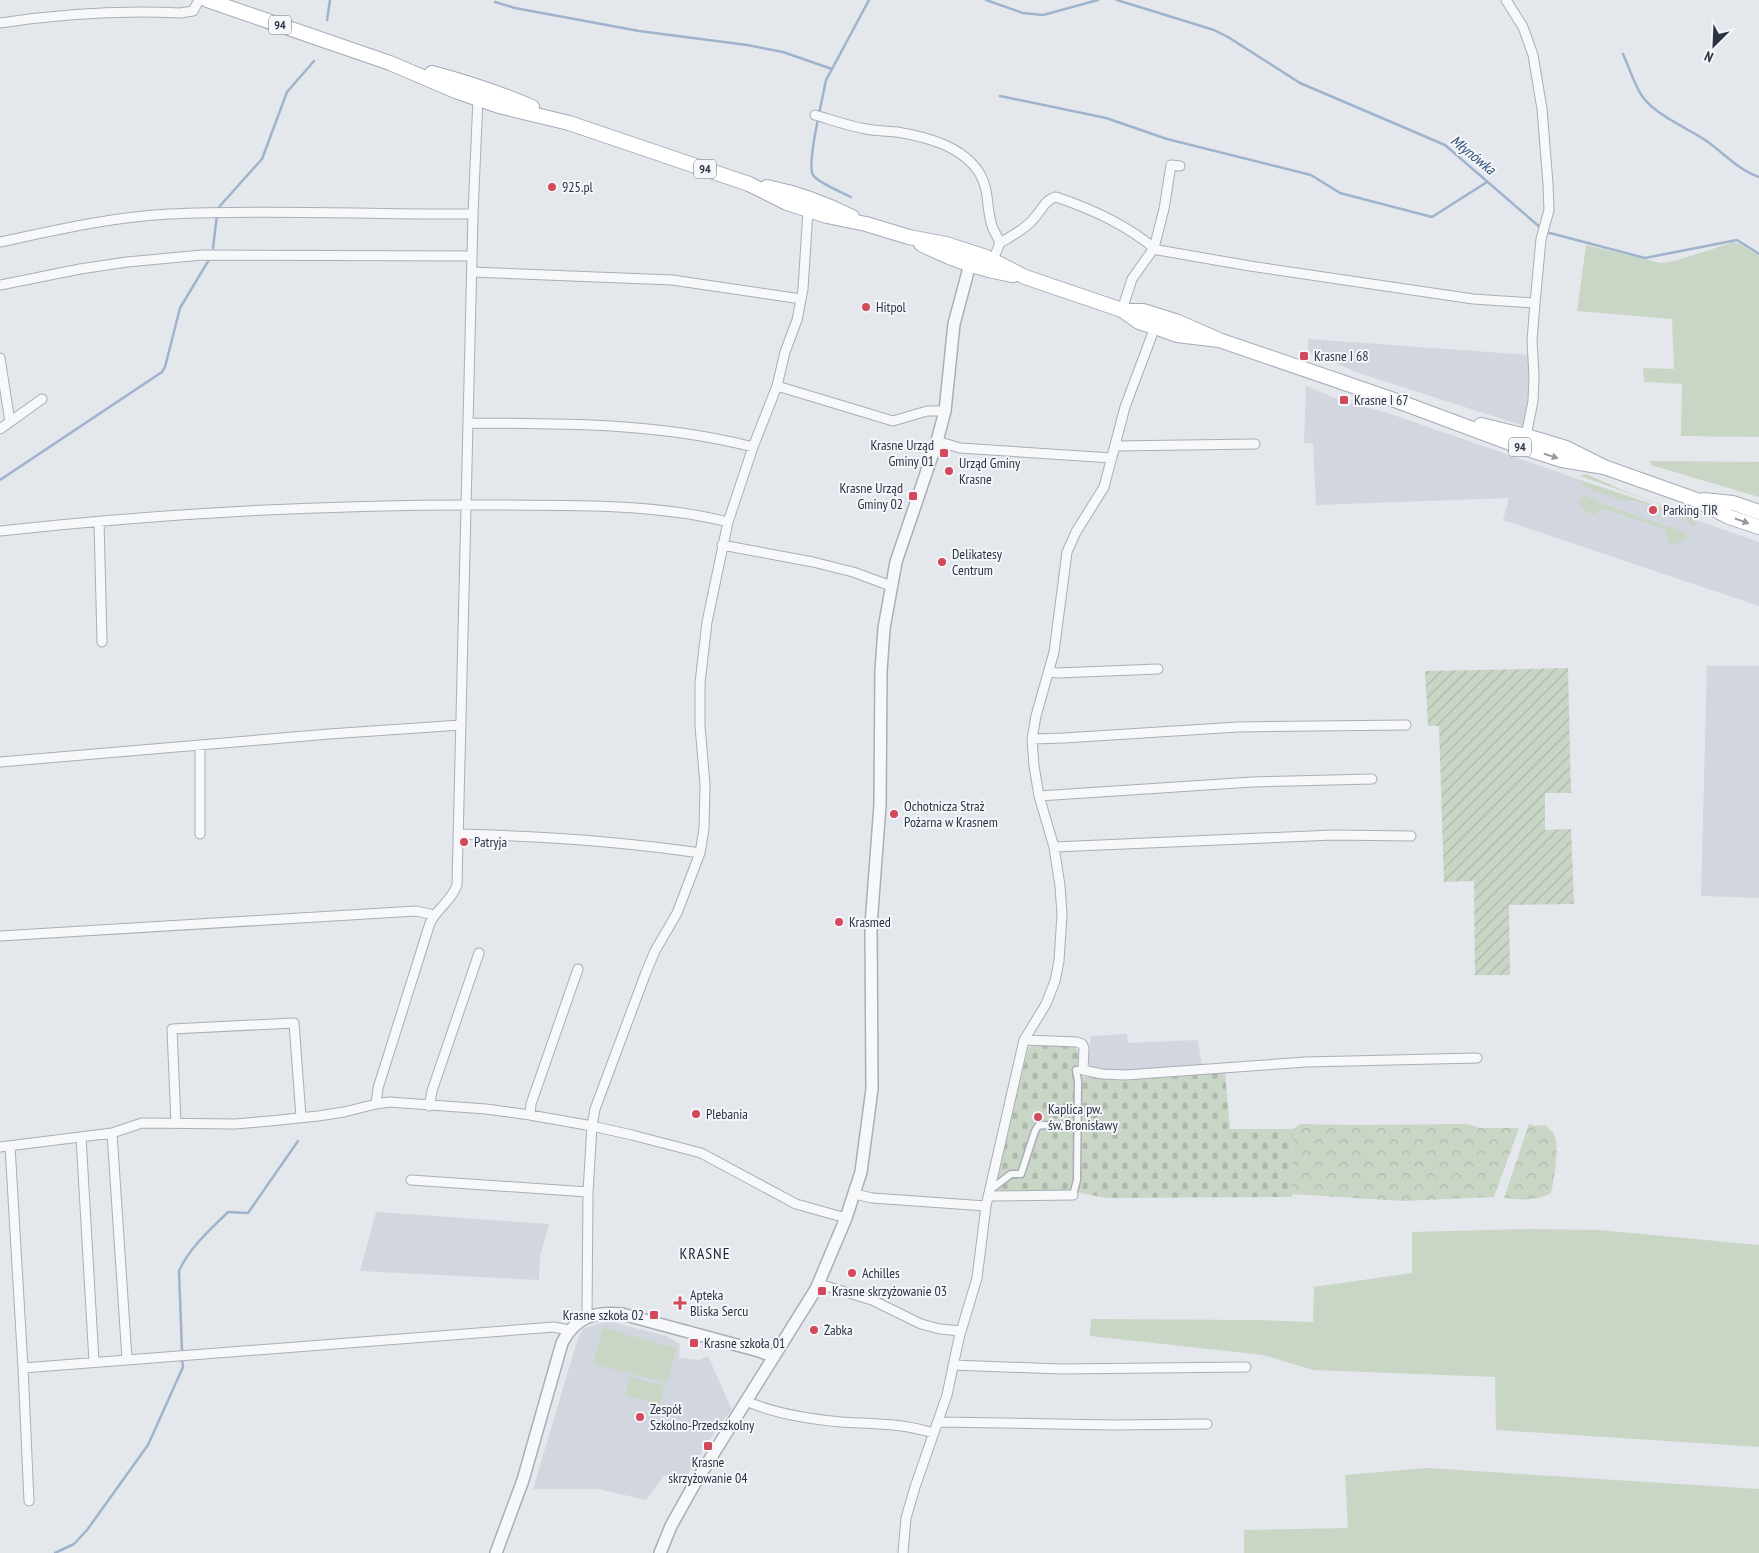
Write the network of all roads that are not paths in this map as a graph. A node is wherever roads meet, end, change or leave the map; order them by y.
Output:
1 (199, 0) edge
2 (207, 0) edge
3 (1506, 0) edge
4 (0, 23) edge
5 (390, 63) junction
6 (470, 83) junction
7 (497, 93) junction
8 (478, 98) junction
9 (814, 115) dead end
10 (569, 123) junction
11 (1180, 166) dead end
12 (749, 184) junction
13 (796, 194) junction
14 (831, 206) junction
15 (808, 210) junction
16 (473, 214) junction
17 (866, 224) junction
18 (909, 238) junction
19 (0, 242) edge
20 (1000, 243) junction
21 (959, 248) junction
22 (1154, 248) junction
23 (472, 256) junction
24 (990, 259) junction
25 (970, 264) junction
26 (472, 272) junction
27 (1025, 277) junction
28 (0, 285) edge
29 (801, 299) junction
30 (1535, 302) junction
31 (1123, 310) junction
32 (1148, 312) junction
33 (1178, 322) junction
34 (1155, 327) junction
35 (1219, 340) junction
36 (0, 358) edge
37 (777, 386) junction
38 (42, 399) dead end
39 (945, 411) junction
40 (1440, 416) junction
41 (10, 422) junction
42 (468, 423) junction
43 (0, 429) edge
44 (1526, 436) junction
45 (937, 441) junction
46 (1255, 444) dead end
47 (1115, 446) junction
48 (753, 447) junction
49 (1112, 458) junction
50 (1604, 467) junction
51 (1694, 499) junction
52 (466, 505) junction
53 (1759, 512) edge
54 (99, 521) junction
55 (728, 522) junction
56 (1759, 527) edge
57 (0, 531) edge
58 (722, 545) junction
59 (891, 586) junction
60 (102, 642) dead end
61 (1158, 669) dead end
62 (1049, 671) junction
63 (461, 725) junction
64 (1406, 725) dead end
65 (1032, 739) junction
66 (200, 745) junction
67 (0, 762) edge
68 (1372, 779) dead end
69 (1039, 796) junction
70 (200, 834) dead end
71 (458, 834) junction
72 (1411, 836) dead end
73 (1054, 847) junction
74 (700, 853) junction
75 (434, 914) junction
76 (0, 936) edge
77 (479, 953) dead end
78 (578, 969) dead end
79 (1024, 1040) junction
80 (1477, 1058) dead end
81 (1084, 1070) junction
82 (376, 1104) junction
83 (428, 1106) junction
84 (530, 1115) junction
85 (301, 1118) junction
86 (176, 1123) junction
87 (592, 1126) junction
88 (1077, 1127) junction
89 (112, 1133) junction
90 (82, 1137) junction
91 (10, 1146) junction
92 (0, 1147) edge
93 (411, 1180) dead end
94 (588, 1192) junction
95 (989, 1193) junction
96 (855, 1194) junction
97 (1073, 1195) joint
98 (986, 1206) junction
99 (846, 1218) junction
100 (819, 1284) junction
101 (587, 1316) junction
102 (568, 1330) junction
103 (961, 1331) junction
104 (774, 1357) junction
105 (127, 1359) junction
106 (94, 1362) junction
107 (953, 1365) junction
108 (1246, 1367) dead end
109 (24, 1368) junction
110 (746, 1401) junction
111 (938, 1422) junction
112 (1207, 1424) dead end
113 (934, 1433) junction
114 (29, 1501) dead end
115 (496, 1553) edge
116 (660, 1553) edge
117 (903, 1553) edge

1 - 4 street
2 - 5 main road, 94
3 - 30 street
5 - 6 main road, 94
5 - 8 main road, 94
6 - 7 main road, 94
6 - 8 street
7 - 8 street
7 - 10 main road, 94
8 - 10 main road, 94
8 - 16 street
9 - 20 street
10 - 12 main road, 94
11 - 22 street
12 - 13 main road, 94
12 - 15 main road, 94
13 - 14 main road, 94
13 - 15 street
14 - 15 street
14 - 17 main road, 94
15 - 17 main road, 94
15 - 29 street
16 - 19 street
16 - 23 street
17 - 18 main road, 94
18 - 21 main road, 94
18 - 25 main road, 94
20 - 22 street
20 - 24 street
21 - 24 main road, 94
21 - 25 street
22 - 30 street
22 - 31 street
23 - 26 street
23 - 28 street
24 - 25 street
24 - 27 main road, 94
25 - 27 main road, 94
25 - 39 street
26 - 29 street
26 - 42 street
27 - 31 main road, 94
29 - 37 street
30 - 44 street
31 - 32 main road, 94
31 - 34 main road, 94
32 - 33 main road, 94
32 - 34 street
33 - 34 street
33 - 35 main road, 94
34 - 35 main road, 94
34 - 47 street
35 - 40 main road, 94
36 - 41 street
37 - 39 street
37 - 48 street
38 - 41 street
39 - 45 street
40 - 44 main road, 94
40 -> 50 main road, 94
41 - 43 street
42 - 48 street
42 - 52 street
44 - 50 main road, 94
45 - 49 street
45 - 59 street
46 - 47 street
47 - 49 street
48 - 55 street
49 - 62 street
50 - 51 main road, 94
51 - 53 main road, 94
51 -> 56 main road, 94
52 - 54 street
52 - 55 street
52 - 63 street
54 - 57 street
54 - 60 street
55 - 58 street
58 - 59 street
58 - 74 street
59 - 96 street
61 - 62 street
62 - 65 street
63 - 66 street
63 - 71 street
64 - 65 street
65 - 69 street
66 - 67 street
66 - 70 street
68 - 69 street
69 - 73 street
71 - 74 street
71 - 75 street
72 - 73 street
73 - 79 street
74 - 87 street
75 - 76 street
75 - 82 street
77 - 83 street
78 - 84 street
79 - 81 street
79 - 95 street
80 - 81 street
81 - 88 street
82 - 83 street
82 - 85 street
83 - 84 street
84 - 87 street
85 - 86 street
85 - 86 street
86 - 89 street
87 - 94 street
87 - 99 street
88 - 95 street
88 - 97 street
89 - 90 street
89 - 105 street
90 - 91 street
90 - 106 street
91 - 92 street
91 - 109 street
93 - 94 street
94 - 101 street
95 - 97 street
95 - 98 street
96 - 98 street
96 - 99 street
98 - 103 street
99 - 100 street
100 - 103 street
100 - 104 street
101 - 102 street
101 - 104 street
102 - 105 street
102 - 115 street
103 - 107 street
104 - 110 street
105 - 106 street
106 - 109 street
107 - 108 street
107 - 111 street
109 - 114 street
110 - 113 street
110 - 116 street
111 - 112 street
111 - 113 street
113 - 117 street

